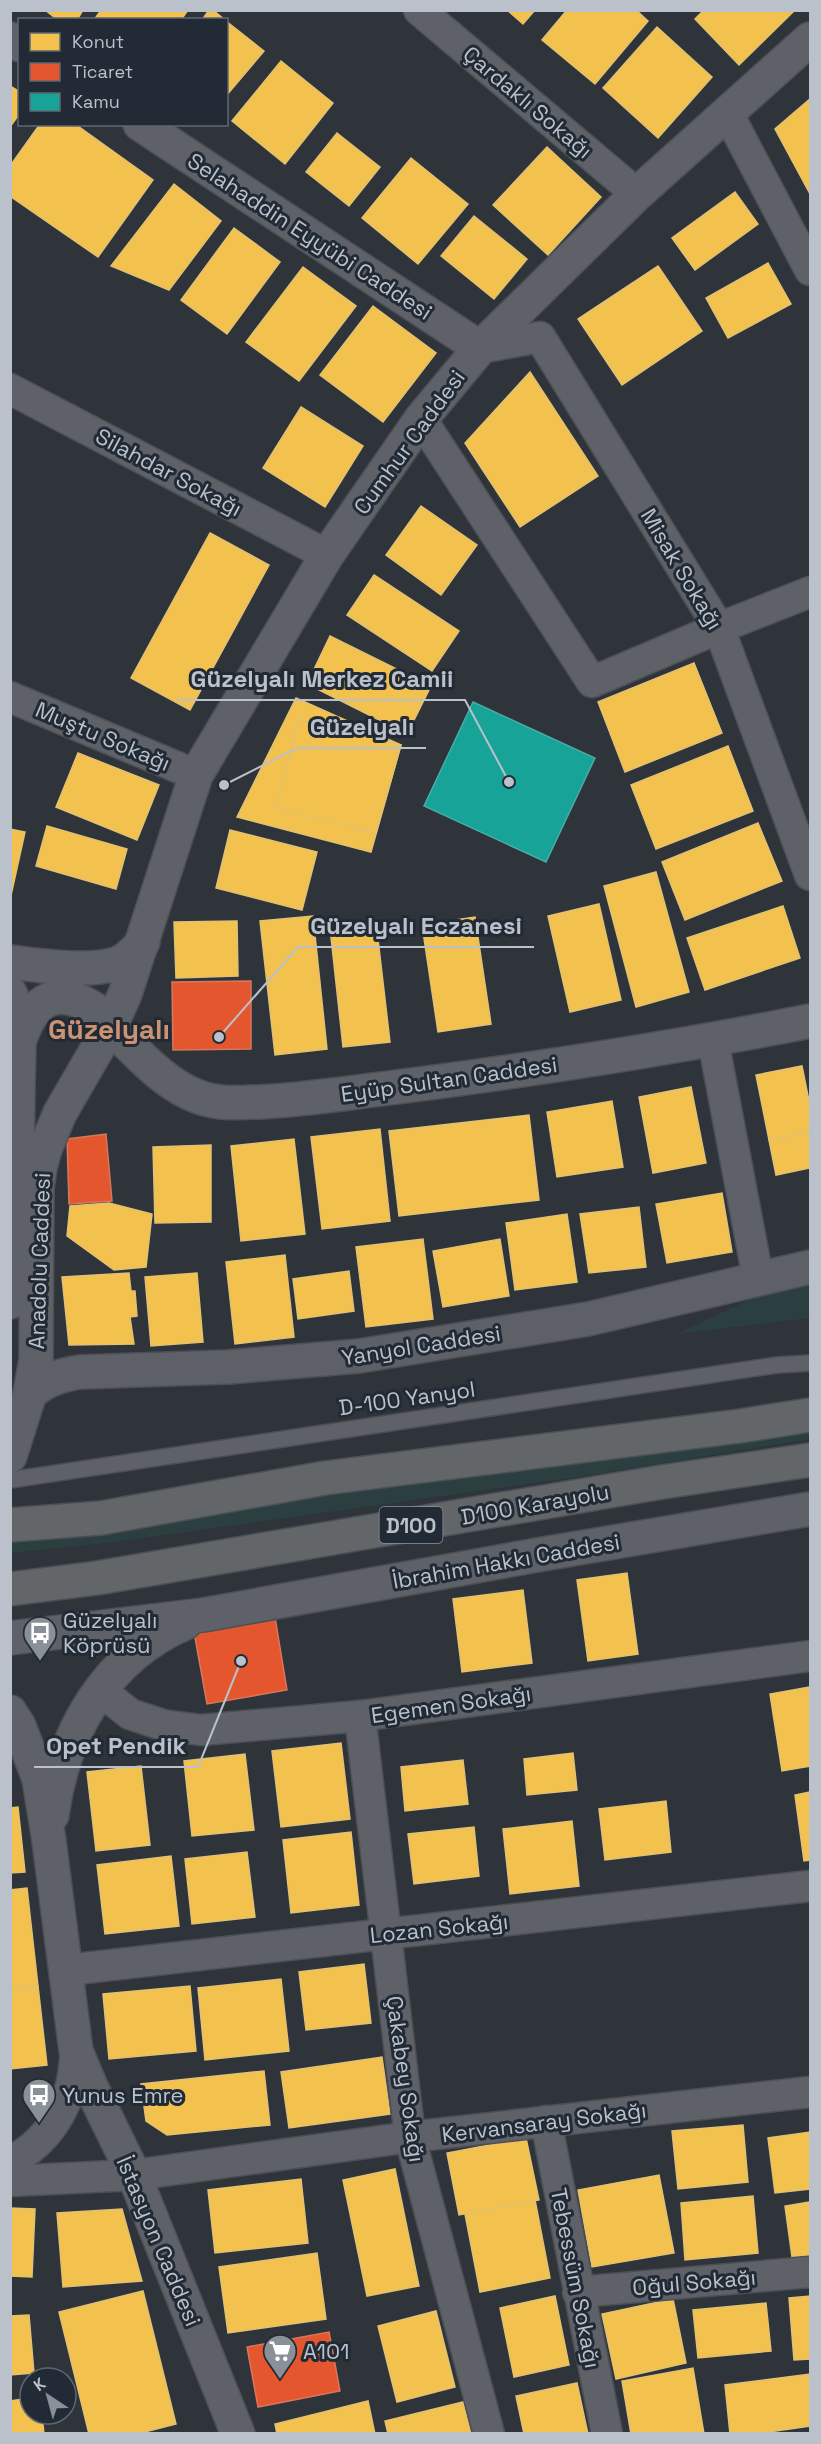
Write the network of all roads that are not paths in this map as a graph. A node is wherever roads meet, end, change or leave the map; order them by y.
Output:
1 (419, 10) edge
2 (810, 39) edge
3 (727, 111) junction
4 (143, 126) edge
5 (637, 194) junction
6 (810, 270) edge
7 (480, 348) junction
8 (10, 389) edge
9 (421, 419) junction
10 (327, 555) junction
11 (810, 592) edge
12 (719, 628) junction
13 (10, 697) edge
14 (196, 775) junction
15 (810, 875) edge
16 (143, 942) junction
17 (10, 962) edge
18 (10, 993) edge
19 (810, 1021) edge
20 (102, 1026) junction
21 (713, 1040) junction
22 (18, 1045) junction
23 (14, 1140) edge
24 (810, 1267) edge
25 (758, 1278) junction
26 (11, 1286) edge
27 (810, 1363) edge
28 (28, 1401) junction
29 (810, 1415) edge
30 (10, 1456) edge
31 (810, 1460) edge
32 (10, 1480) edge
33 (810, 1509) edge
34 (10, 1525) edge
35 (10, 1589) edge
36 (203, 1615) junction
37 (10, 1638) edge
38 (810, 1656) edge
39 (100, 1690) junction
40 (10, 1712) edge
41 (360, 1716) junction
42 (49, 1840) junction
43 (810, 1886) edge
44 (386, 1934) junction
45 (67, 1970) junction
46 (76, 2051) junction
47 (810, 2091) edge
48 (546, 2121) junction
49 (410, 2137) junction
50 (10, 2162) edge
51 (134, 2175) junction
52 (10, 2181) edge
53 (810, 2272) edge
54 (578, 2292) junction
55 (238, 2433) edge
56 (489, 2433) edge
57 (607, 2433) edge

1 - 5 street, Çardaklı Sokağı
2 - 3 street, Cumhur Caddesi
3 - 5 street, Cumhur Caddesi
3 - 6 street
4 - 7 street, Selahaddin Eyyübi Caddesi
5 - 7 street, Cumhur Caddesi
7 - 9 street, Cumhur Caddesi
7 - 12 street, Misak Sokağı
8 - 10 street, Silahdar Sokağı
9 - 10 street, Cumhur Caddesi
9 - 12 street
10 - 14 street, Cumhur Caddesi
11 - 12 street
12 - 15 street, Misak Sokağı
13 - 14 street, Muştu Sokağı
14 - 16 street, Cumhur Caddesi
16 - 17 street
16 - 20 street, Anadolu Caddesi
18 - 22 street, Anadolu Caddesi
19 - 21 street, Eyüp Sultan Caddesi
20 - 21 street, Eyüp Sultan Caddesi
20 - 22 street
20 - 28 street, Anadolu Caddesi
21 - 25 street
22 - 23 street, Anadolu Caddesi
23 - 26 street, Anadolu Caddesi
24 - 25 main road, Yanyol Caddesi
25 - 28 main road, Yanyol Caddesi
27 - 32 lane, D-100 Yanyol
28 - 30 street, Anadolu Caddesi
29 - 34 highway
31 - 35 highway, D100 Karayolu / D100
33 - 36 street, İbrahim Hakkı Caddesi
36 - 37 street
36 - 39 street
38 - 41 street, Egemen Sokağı
39 - 41 street, Egemen Sokağı
39 - 42 street
40 - 42 street, İstasyon Caddesi
41 - 44 street, Çakabey Sokağı
42 - 45 street, İstasyon Caddesi
43 - 44 street, Lozan Sokağı
44 - 45 street, Lozan Sokağı
44 - 49 street, Çakabey Sokağı
45 - 46 street, İstasyon Caddesi
46 - 50 street, İstasyon Caddesi
46 - 51 street, İstasyon Caddesi
47 - 48 street, Kervansaray Sokağı
48 - 49 street, Kervansaray Sokağı
48 - 54 street, Tebessüm Sokağı
49 - 51 street, Kervansaray Sokağı
49 - 56 street, Çakabey Sokağı
51 - 52 street, Kervansaray Sokağı
51 - 55 street, İstasyon Caddesi
53 - 54 street, Oğul Sokağı
54 - 57 street, Tebessüm Sokağı

